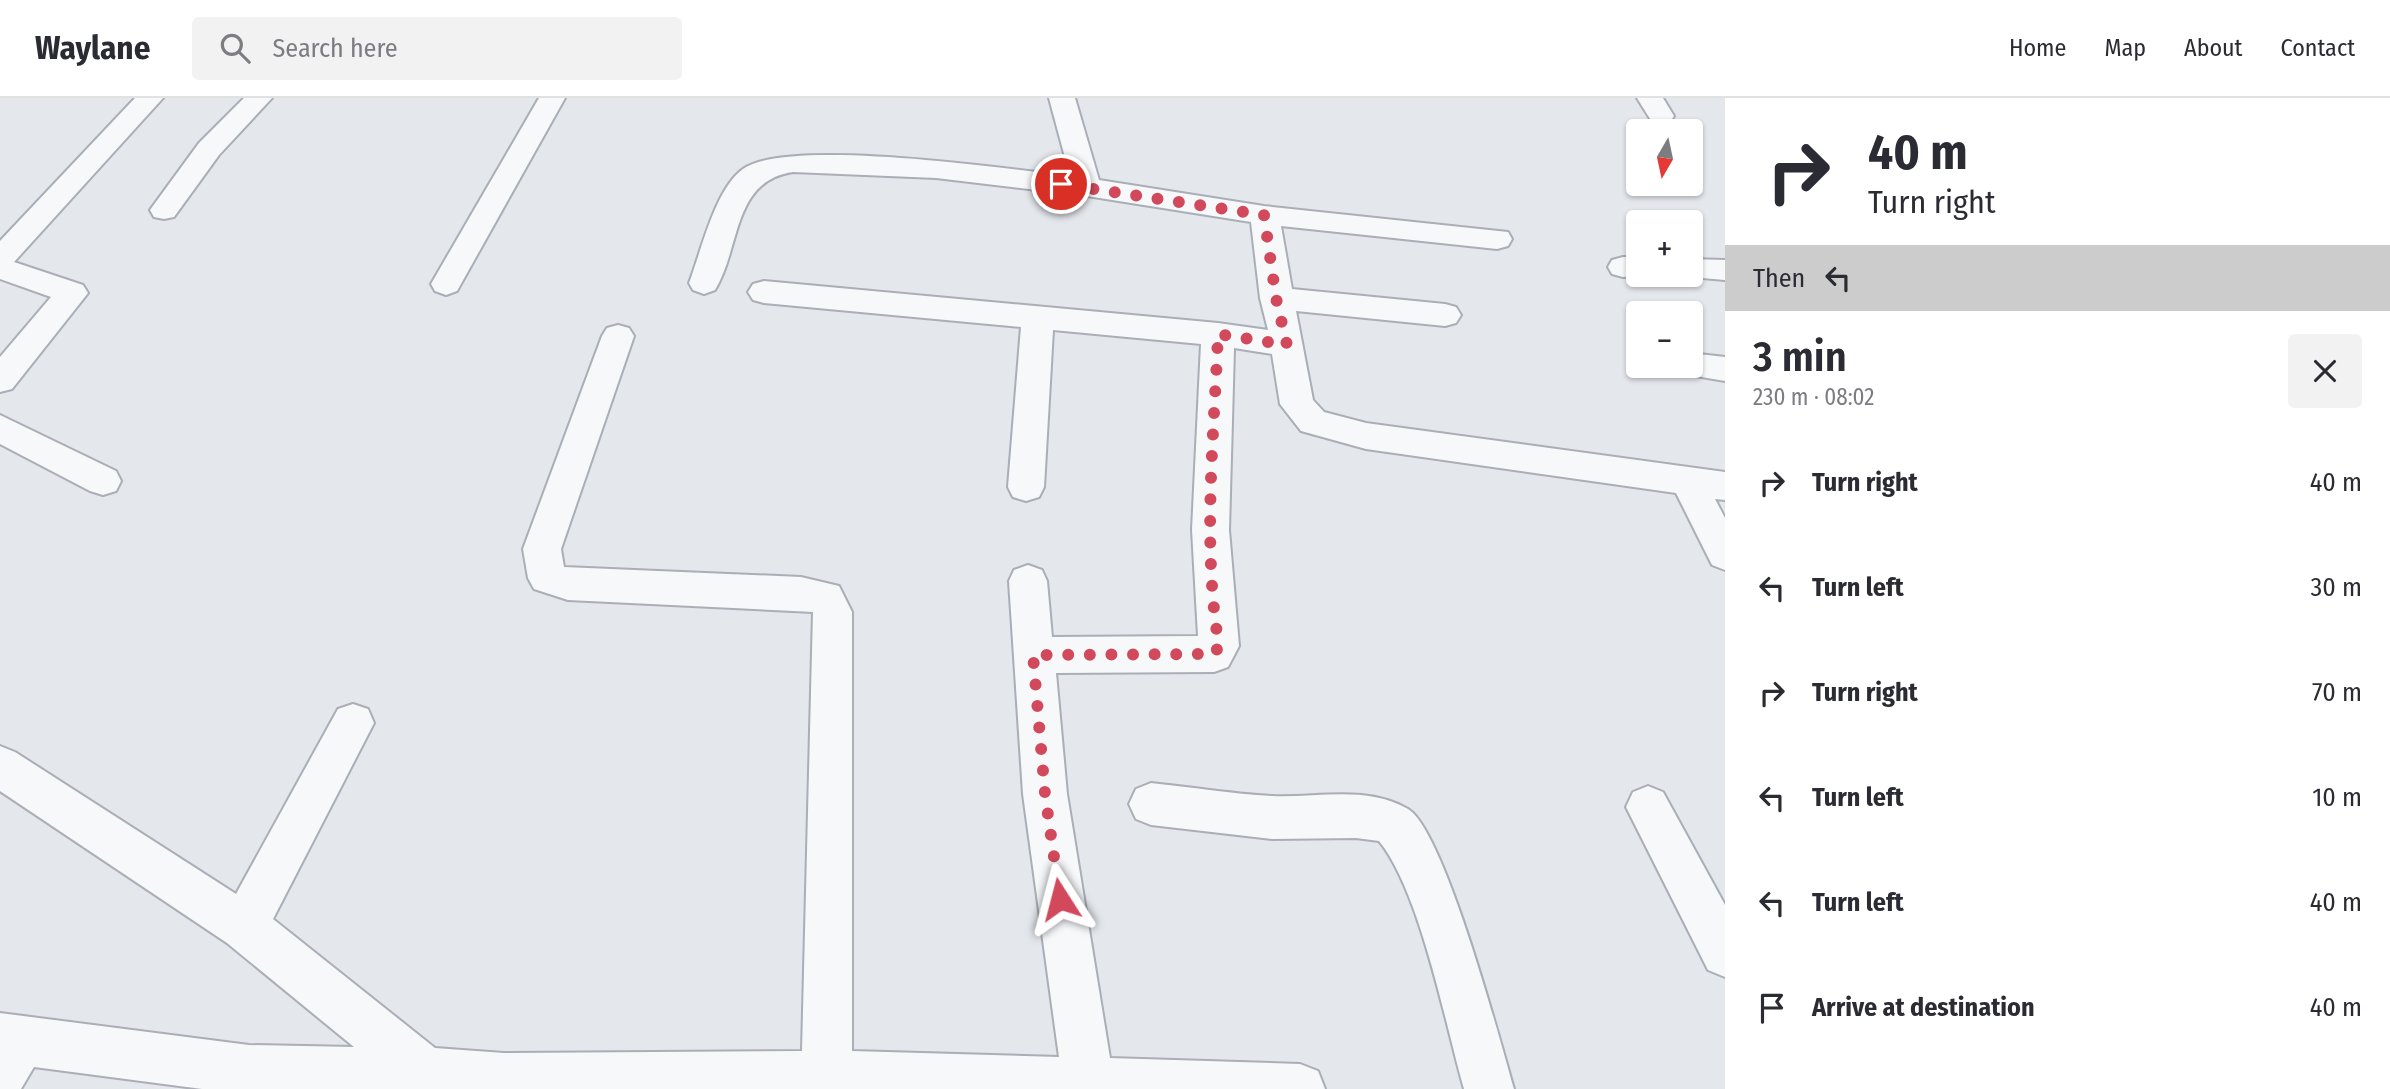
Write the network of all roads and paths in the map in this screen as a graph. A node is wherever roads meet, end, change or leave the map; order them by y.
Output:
1 (150, 98) edge
2 (259, 98) edge
3 (552, 98) edge
4 (1062, 98) edge
5 (1087, 187) junction
6 (164, 210) dead end
7 (1264, 215) junction
8 (1497, 239) dead end
9 (0, 259) edge
10 (0, 268) edge
11 (1703, 269) edge
12 (1725, 270) edge
13 (704, 283) dead end
14 (446, 284) dead end
15 (764, 292) dead end
16 (1276, 298) junction
17 (1445, 315) dead end
18 (1038, 319) junction
19 (1218, 334) junction
20 (618, 335) dead end
21 (1287, 345) junction
22 (1703, 366) edge
23 (1725, 369) edge
24 (0, 380) edge
25 (0, 428) edge
26 (103, 481) dead end
27 (1688, 481) junction
28 (1725, 486) edge
29 (1026, 487) dead end
30 (1725, 554) edge
31 (1028, 582) dead end
32 (1033, 655) junction
33 (353, 723) dead end
34 (4, 774) edge
35 (1151, 804) dead end
36 (1648, 807) dead end
37 (244, 926) junction
38 (1725, 953) edge
39 (8, 1051) edge
40 (426, 1073) junction
41 (827, 1076) junction
42 (245, 1079) edge
43 (502, 1083) edge
44 (775, 1083) edge
45 (1068, 1084) edge
46 (1300, 1089) edge
47 (1489, 1089) edge

1 - 9 street
2 - 6 street
3 - 14 street
4 - 5 street
5 - 7 street
5 - 13 street
7 - 8 street
7 - 16 street
10 - 24 street
11 - 12 street
15 - 18 street
16 - 17 street
16 - 21 street
18 - 19 street
18 - 29 street
19 - 21 street
19 - 32 street
20 - 41 street
21 - 27 street
22 - 23 street
25 - 26 street
27 - 28 street
27 - 30 street
31 - 32 street
32 - 45 street
33 - 37 street
34 - 37 street
35 - 47 street
36 - 38 street
37 - 40 street
39 - 42 street
40 - 42 street
40 - 43 street
41 - 44 street
41 - 45 street
43 - 44 street
45 - 46 street

